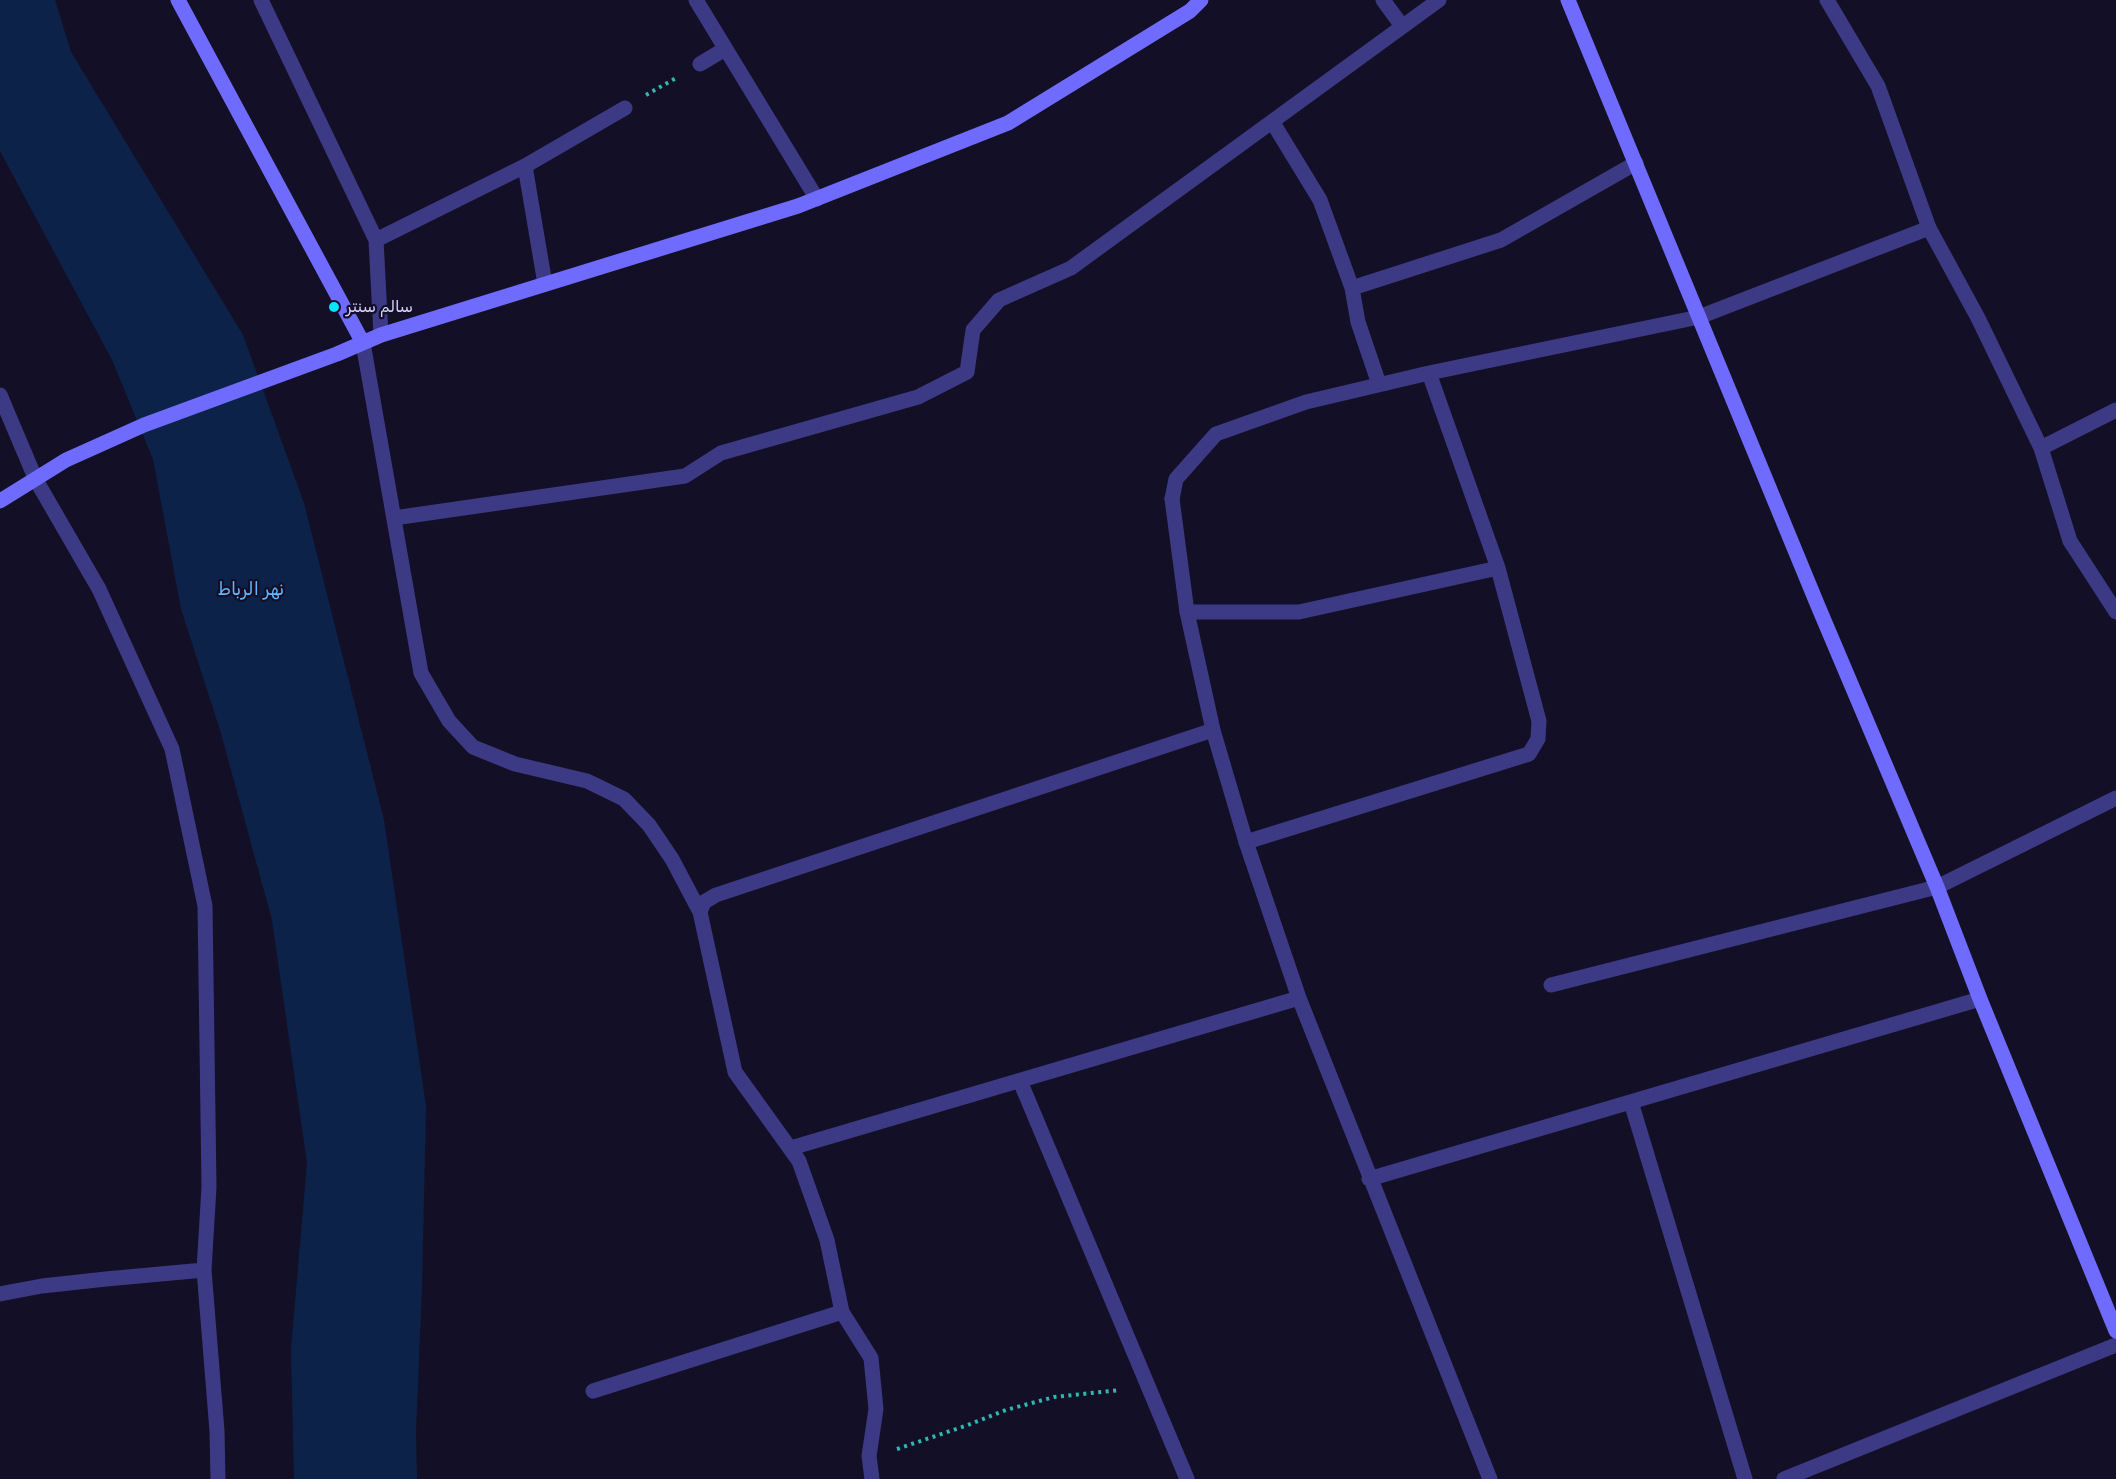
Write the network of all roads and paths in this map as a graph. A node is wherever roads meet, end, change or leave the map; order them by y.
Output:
1 (178, 0) edge
2 (261, 0) edge
3 (696, 0) edge
4 (1202, 0) edge
5 (1383, 0) edge
6 (1439, 0) edge
7 (1568, 0) edge
8 (1827, 0) edge
9 (1402, 26) junction
10 (725, 49) junction
11 (700, 64) joint
12 (625, 108) joint
13 (1273, 123) junction
14 (1636, 163) junction
15 (525, 166) junction
16 (817, 199) junction
17 (1929, 228) junction
18 (376, 240) junction
19 (545, 284) junction
20 (1352, 288) junction
21 (1700, 317) junction
22 (381, 335) junction
23 (363, 343) junction
24 (1429, 373) junction
25 (1379, 384) junction
26 (0, 395) edge
27 (2116, 410) edge
28 (2041, 448) junction
29 (36, 480) junction
30 (0, 501) edge
31 (394, 518) junction
32 (1498, 568) junction
33 (1187, 612) junction
34 (2116, 612) edge
35 (1213, 730) junction
36 (2116, 798) edge
37 (1246, 842) junction
38 (1937, 887) junction
39 (700, 912) junction
40 (1551, 985) dead end
41 (1299, 998) junction
42 (1980, 999) junction
43 (1020, 1081) junction
44 (1631, 1102) junction
45 (792, 1148) junction
46 (1369, 1179) junction
47 (204, 1270) junction
48 (0, 1294) edge
49 (843, 1312) junction
50 (2116, 1331) edge
51 (2116, 1345) edge
52 (1148, 1386) junction
53 (593, 1391) dead end
54 (869, 1456) junction
55 (218, 1479) edge
56 (872, 1479) edge
57 (1187, 1479) edge
58 (1490, 1479) edge
59 (1745, 1479) edge
60 (1784, 1479) edge

1 - 23 street
2 - 18 street
3 - 10 street
4 - 16 street
5 - 9 street
6 - 9 street
7 - 14 street
8 - 17 street
9 - 13 street
10 - 11 street
10 - 16 street
11 - 12 path
12 - 15 street
13 - 20 street
13 - 31 street
14 - 20 street
14 - 21 street
15 - 18 street
15 - 19 street
16 - 19 street
17 - 21 street
17 - 28 street
18 - 22 street
19 - 22 street
20 - 25 street
21 - 24 street
21 - 38 street
22 - 23 street
23 - 29 street
23 - 31 street
24 - 25 street
24 - 32 street
25 - 33 street
26 - 29 street
27 - 28 street
28 - 34 street
29 - 30 street
29 - 47 street
31 - 39 street
32 - 33 street
32 - 37 street
33 - 35 street
35 - 37 street
35 - 39 street
36 - 38 street
37 - 41 street
38 - 40 street
38 - 42 street
39 - 45 street
41 - 43 street
41 - 46 street
42 - 44 street
42 - 50 street
43 - 45 street
43 - 52 street
44 - 46 street
44 - 59 street
45 - 49 street
46 - 58 street
47 - 48 street
47 - 55 street
49 - 53 street
49 - 54 street
51 - 60 street
52 - 54 path
52 - 57 street
54 - 56 street

